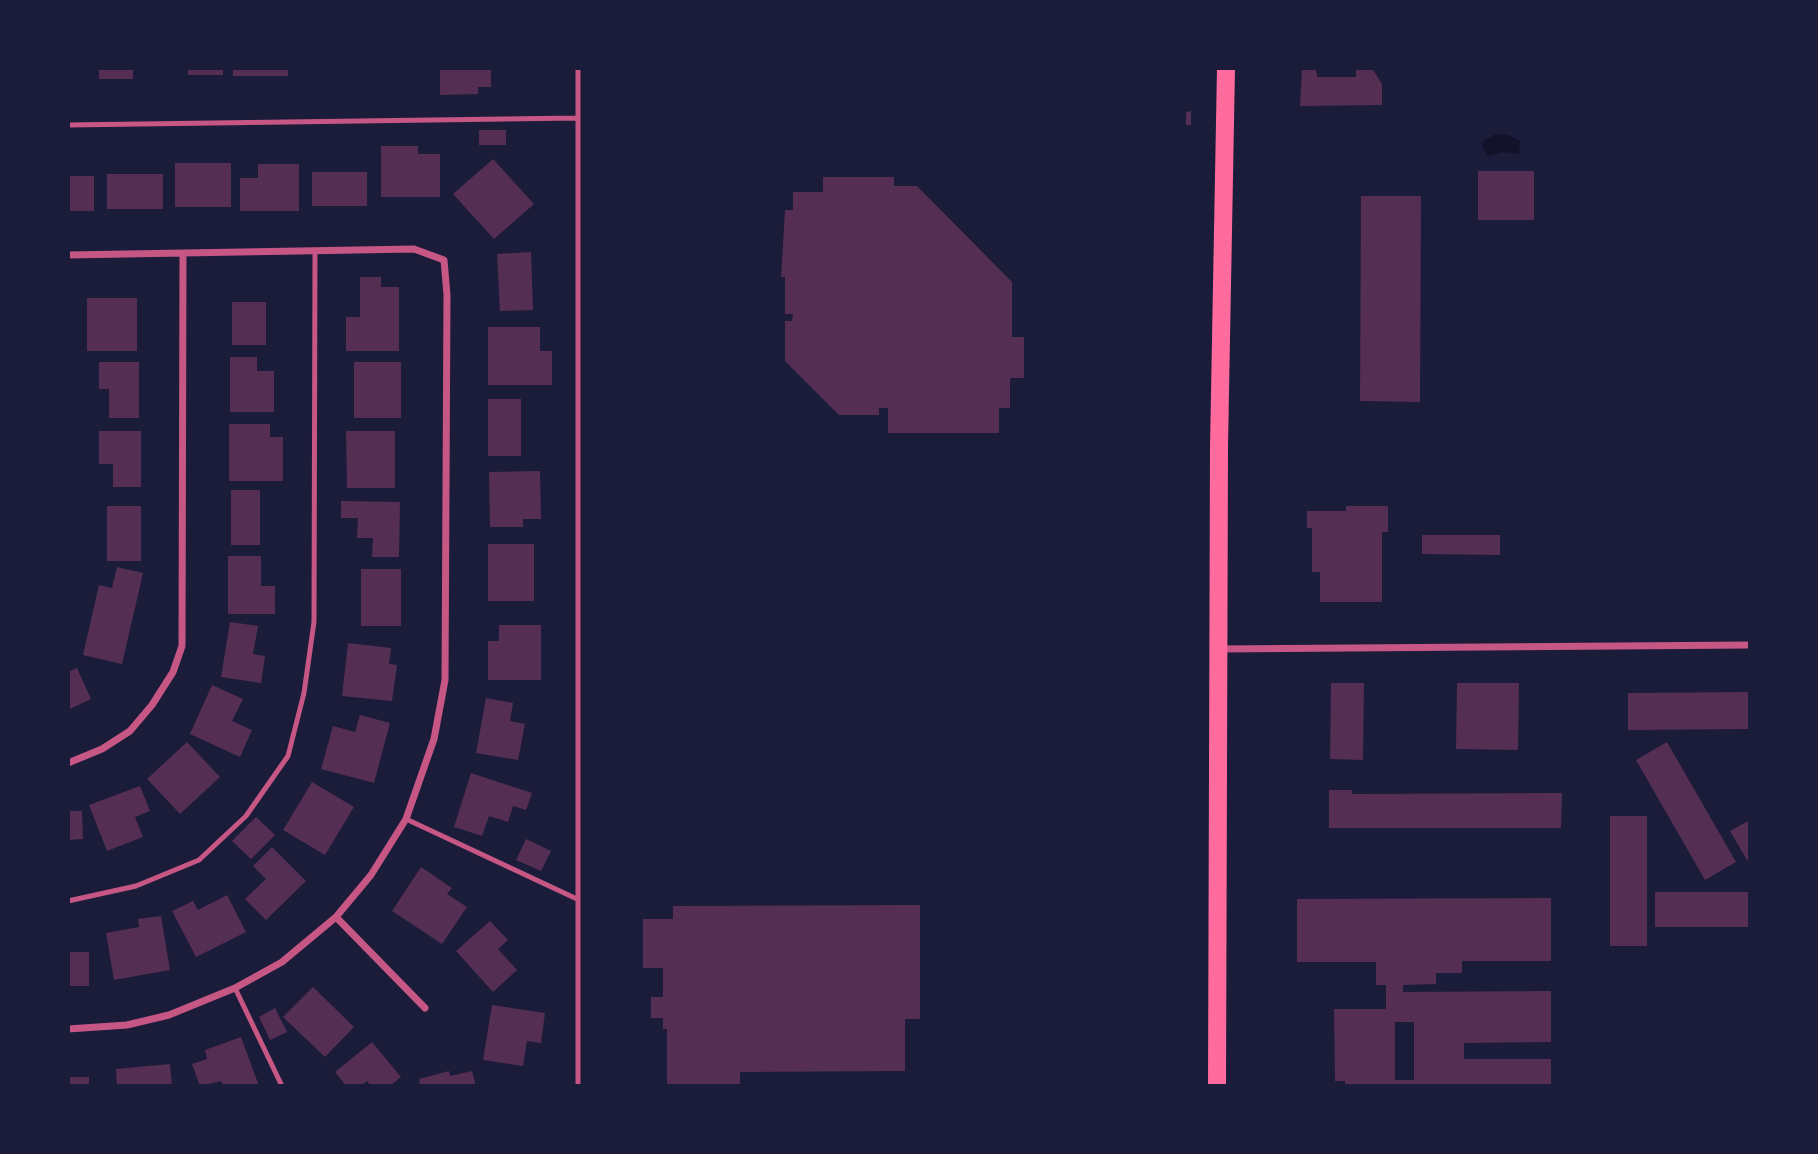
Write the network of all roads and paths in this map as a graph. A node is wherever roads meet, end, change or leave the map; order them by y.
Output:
1 (578, 68) edge
2 (1226, 68) edge
3 (577, 118) junction
4 (68, 125) edge
5 (315, 251) junction
6 (183, 254) junction
7 (68, 255) edge
8 (1750, 645) edge
9 (1218, 649) junction
10 (68, 763) edge
11 (406, 819) junction
12 (577, 899) junction
13 (68, 901) edge
14 (336, 917) junction
15 (236, 988) junction
16 (425, 1008) dead end
17 (68, 1029) edge
18 (282, 1086) edge
19 (578, 1086) edge
20 (1217, 1086) edge

1 - 3 lane
2 - 9 main road
3 - 4 lane
3 - 12 lane
5 - 6 street
5 - 11 street
5 - 13 lane
6 - 7 street
6 - 10 street
8 - 9 street
9 - 20 main road
11 - 12 lane
11 - 14 street
12 - 19 lane
14 - 15 street
14 - 16 street
15 - 17 street
15 - 18 lane

